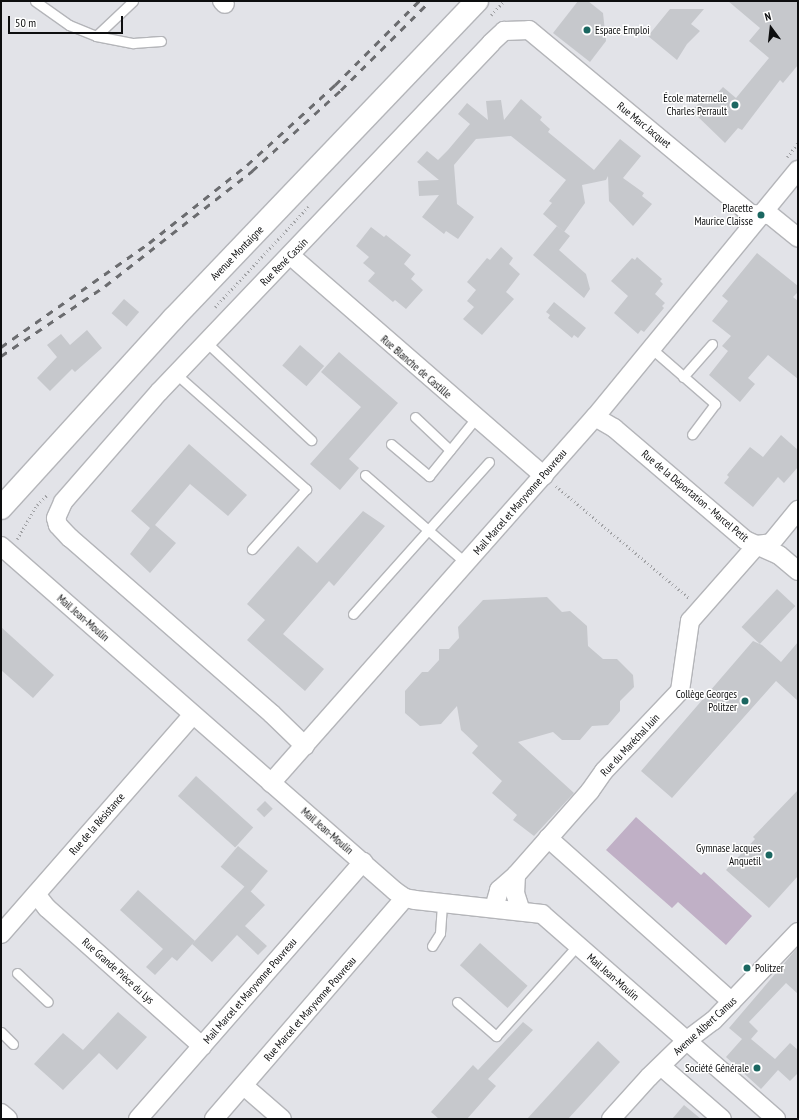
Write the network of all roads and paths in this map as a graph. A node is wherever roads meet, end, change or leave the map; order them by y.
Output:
1 (35, 1) edge
2 (133, 1) edge
3 (477, 1) edge
4 (529, 30) joint
5 (96, 36) junction
6 (161, 41) dead end
7 (798, 170) edge
8 (761, 215) junction
9 (798, 238) edge
10 (291, 256) junction
11 (206, 342) junction
12 (712, 344) dead end
13 (652, 349) junction
14 (176, 374) junction
15 (683, 377) junction
16 (596, 417) junction
17 (415, 418) dead end
18 (476, 418) junction
19 (692, 434) dead end
20 (311, 440) dead end
21 (391, 444) dead end
22 (450, 450) junction
23 (489, 462) dead end
24 (364, 475) dead end
25 (544, 476) junction
26 (1, 508) edge
27 (798, 510) edge
28 (428, 529) junction
29 (9, 543) edge
30 (23, 545) dead end
31 (757, 545) junction
32 (252, 549) dead end
33 (466, 563) junction
34 (798, 571) edge
35 (702, 610) junction
36 (353, 614) dead end
37 (194, 715) junction
38 (305, 746) junction
39 (271, 783) junction
40 (548, 838) junction
41 (363, 862) junction
42 (516, 875) junction
43 (36, 894) junction
44 (405, 898) junction
45 (442, 903) junction
46 (494, 908) junction
47 (521, 911) junction
48 (798, 932) edge
49 (1, 934) edge
50 (578, 945) junction
51 (432, 946) dead end
52 (17, 973) dead end
53 (48, 1002) dead end
54 (457, 1002) dead end
55 (732, 1002) junction
56 (1, 1032) edge
57 (686, 1041) junction
58 (13, 1044) dead end
59 (202, 1046) junction
60 (662, 1067) junction
61 (244, 1086) junction
62 (1, 1113) edge
63 (8, 1119) edge
64 (138, 1119) edge
65 (214, 1119) edge
66 (282, 1119) edge
67 (612, 1119) edge
68 (722, 1119) edge
69 (776, 1119) edge

1 - 5 lane
2 - 5 lane
3 - 26 main road, Avenue Montaigne
4 - 8 street, Rue Marc Jacquet
4 - 10 street, Rue René Cassin
5 - 6 lane
7 - 8 street, Mail Marcel et Maryvonne Pouvreau
8 - 9 street, Rue Marc Jacquet
8 - 13 street, Mail Marcel et Maryvonne Pouvreau
10 - 11 street, Rue René Cassin
10 - 18 street, Rue Blanche de Castille
11 - 14 street, Rue René Cassin
11 - 20 lane
12 - 15 lane
13 - 15 lane
13 - 16 street, Mail Marcel et Maryvonne Pouvreau
14 - 32 lane
14 - 38 street, Rue René Cassin
15 - 19 lane
16 - 25 street, Mail Marcel et Maryvonne Pouvreau
16 - 31 street, Rue de la Déportation - Marcel Petit
17 - 22 lane
18 - 22 lane
18 - 25 street, Rue Blanche de Castille
21 - 22 lane
23 - 28 lane
24 - 28 lane
25 - 33 street, Mail Marcel et Maryvonne Pouvreau
25 - 35 path
27 - 31 street
28 - 33 lane
28 - 36 lane
29 - 30 path
29 - 37 street, Mail Jean-Moulin
31 - 34 street, Rue de la Déportation - Marcel Petit
31 - 35 street, Rue du Maréchal Juin
33 - 38 street, Mail Marcel et Maryvonne Pouvreau
35 - 40 street, Rue du Maréchal Juin
37 - 39 street, Mail Jean-Moulin
37 - 43 street, Rue de la Résistance
38 - 39 street, Mail Marcel et Maryvonne Pouvreau
39 - 41 street, Mail Jean-Moulin
40 - 42 street, Rue du Maréchal Juin
40 - 55 street
41 - 44 street, Mail Jean-Moulin
41 - 59 street, Mail Marcel et Maryvonne Pouvreau
42 - 46 street, Rue du Maréchal Juin
42 - 47 street
43 - 49 street, Rue de la Résistance
43 - 59 street, Rue Grande Pièce du Lys
44 - 45 street, Mail Jean-Moulin
44 - 61 street, Rue Marcel et Maryvonne Pouvreau
45 - 46 street, Mail Jean-Moulin
45 - 51 lane
46 - 47 street, Mail Jean-Moulin
47 - 50 street, Mail Jean-Moulin
48 - 55 street, Avenue Albert Camus
50 - 54 lane
50 - 57 street, Mail Jean-Moulin
52 - 53 lane
55 - 57 street, Avenue Albert Camus
56 - 58 lane
57 - 60 street, Avenue Albert Camus
57 - 69 street, Mail Jean-Moulin
59 - 64 street, Mail Marcel et Maryvonne Pouvreau
60 - 67 street, Avenue Albert Camus
60 - 68 street
61 - 65 street, Rue Marcel et Maryvonne Pouvreau
61 - 66 street
62 - 63 street

